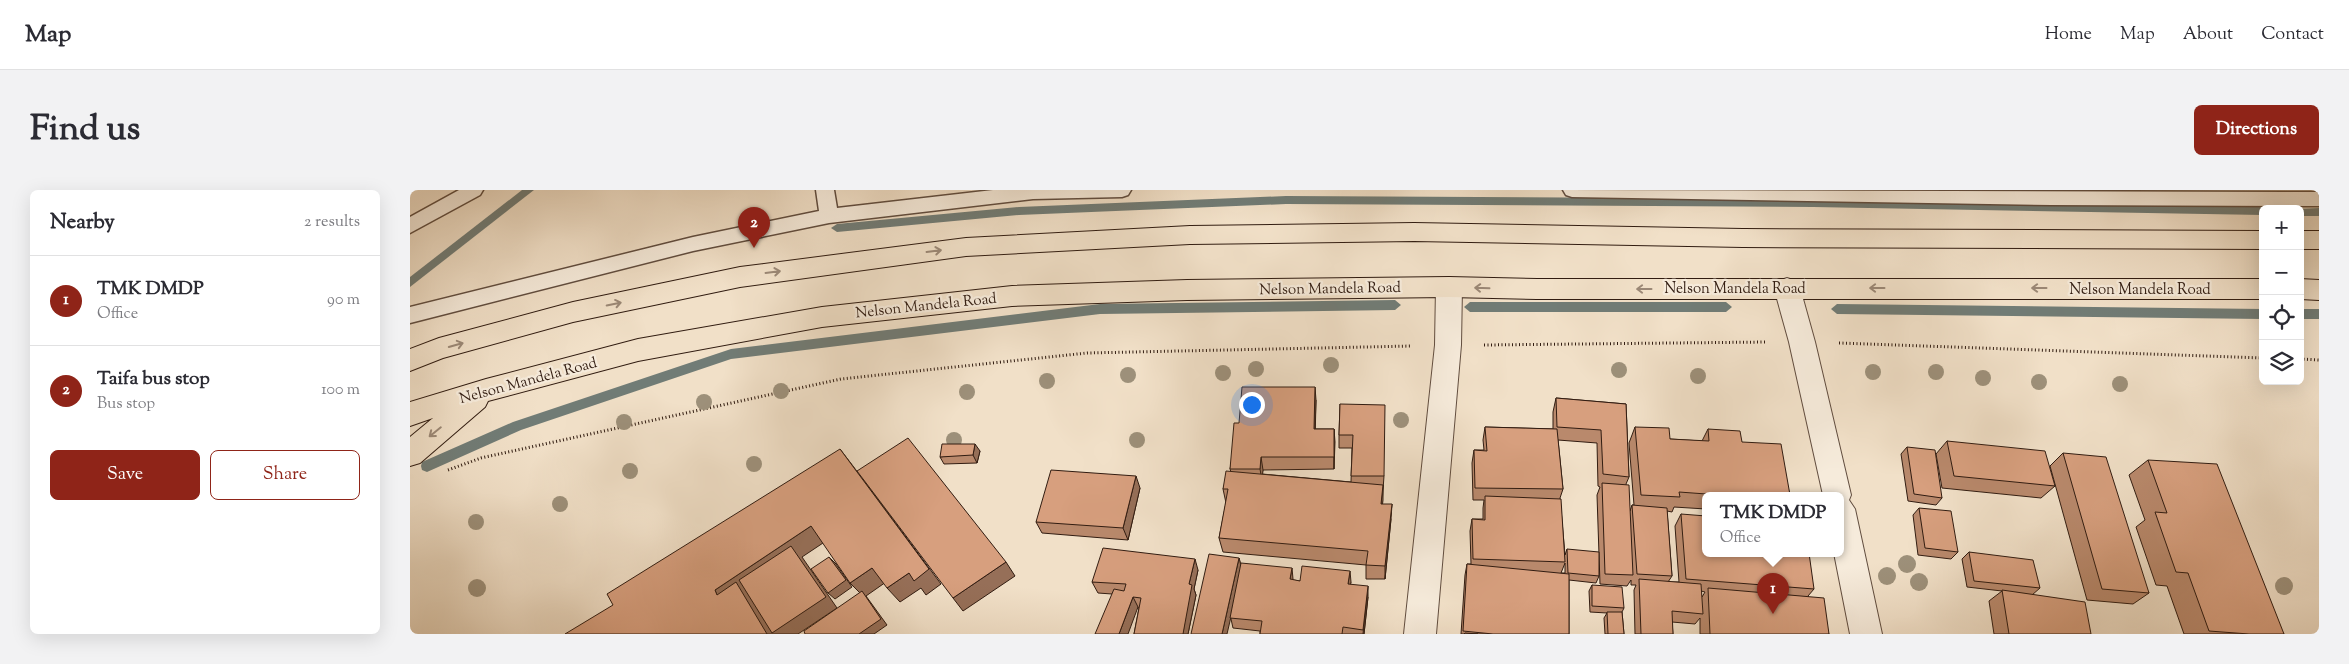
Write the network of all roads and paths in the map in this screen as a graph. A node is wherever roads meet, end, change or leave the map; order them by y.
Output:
1 (474, 190) edge
2 (825, 190) edge
3 (1122, 190) edge
4 (1572, 190) edge
5 (2319, 199) edge
6 (829, 216) junction
7 (410, 226) edge
8 (2259, 240) edge
9 (2304, 240) edge
10 (2319, 240) edge
11 (1449, 287) junction
12 (1786, 288) junction
13 (2259, 289) edge
14 (2304, 289) edge
15 (2319, 290) edge
16 (410, 315) edge
17 (1802, 342) junction
18 (1448, 345) junction
19 (2259, 358) edge
20 (2304, 359) edge
21 (410, 360) edge
22 (2319, 360) edge
23 (486, 390) junction
24 (410, 414) edge
25 (410, 454) edge
26 (446, 470) dead end
27 (1836, 492) edge
28 (1844, 528) edge
29 (1420, 634) edge
30 (1866, 634) edge

1 - 7 lane
2 - 6 lane
3 - 6 lane
4 - 5 lane
6 - 16 lane
21 -> 8 main road
9 - 10 main road
12 -> 11 main road, Nelson Mandela Road
11 - 18 street
11 - 23 main road, Nelson Mandela Road
13 -> 12 main road, Nelson Mandela Road
12 - 17 street
14 - 15 main road
17 - 18 path
17 - 19 path
17 - 27 street
18 - 26 path
18 - 29 street
20 - 22 path
23 - 24 main road, Nelson Mandela Road
23 -> 25 main road
28 - 30 street

